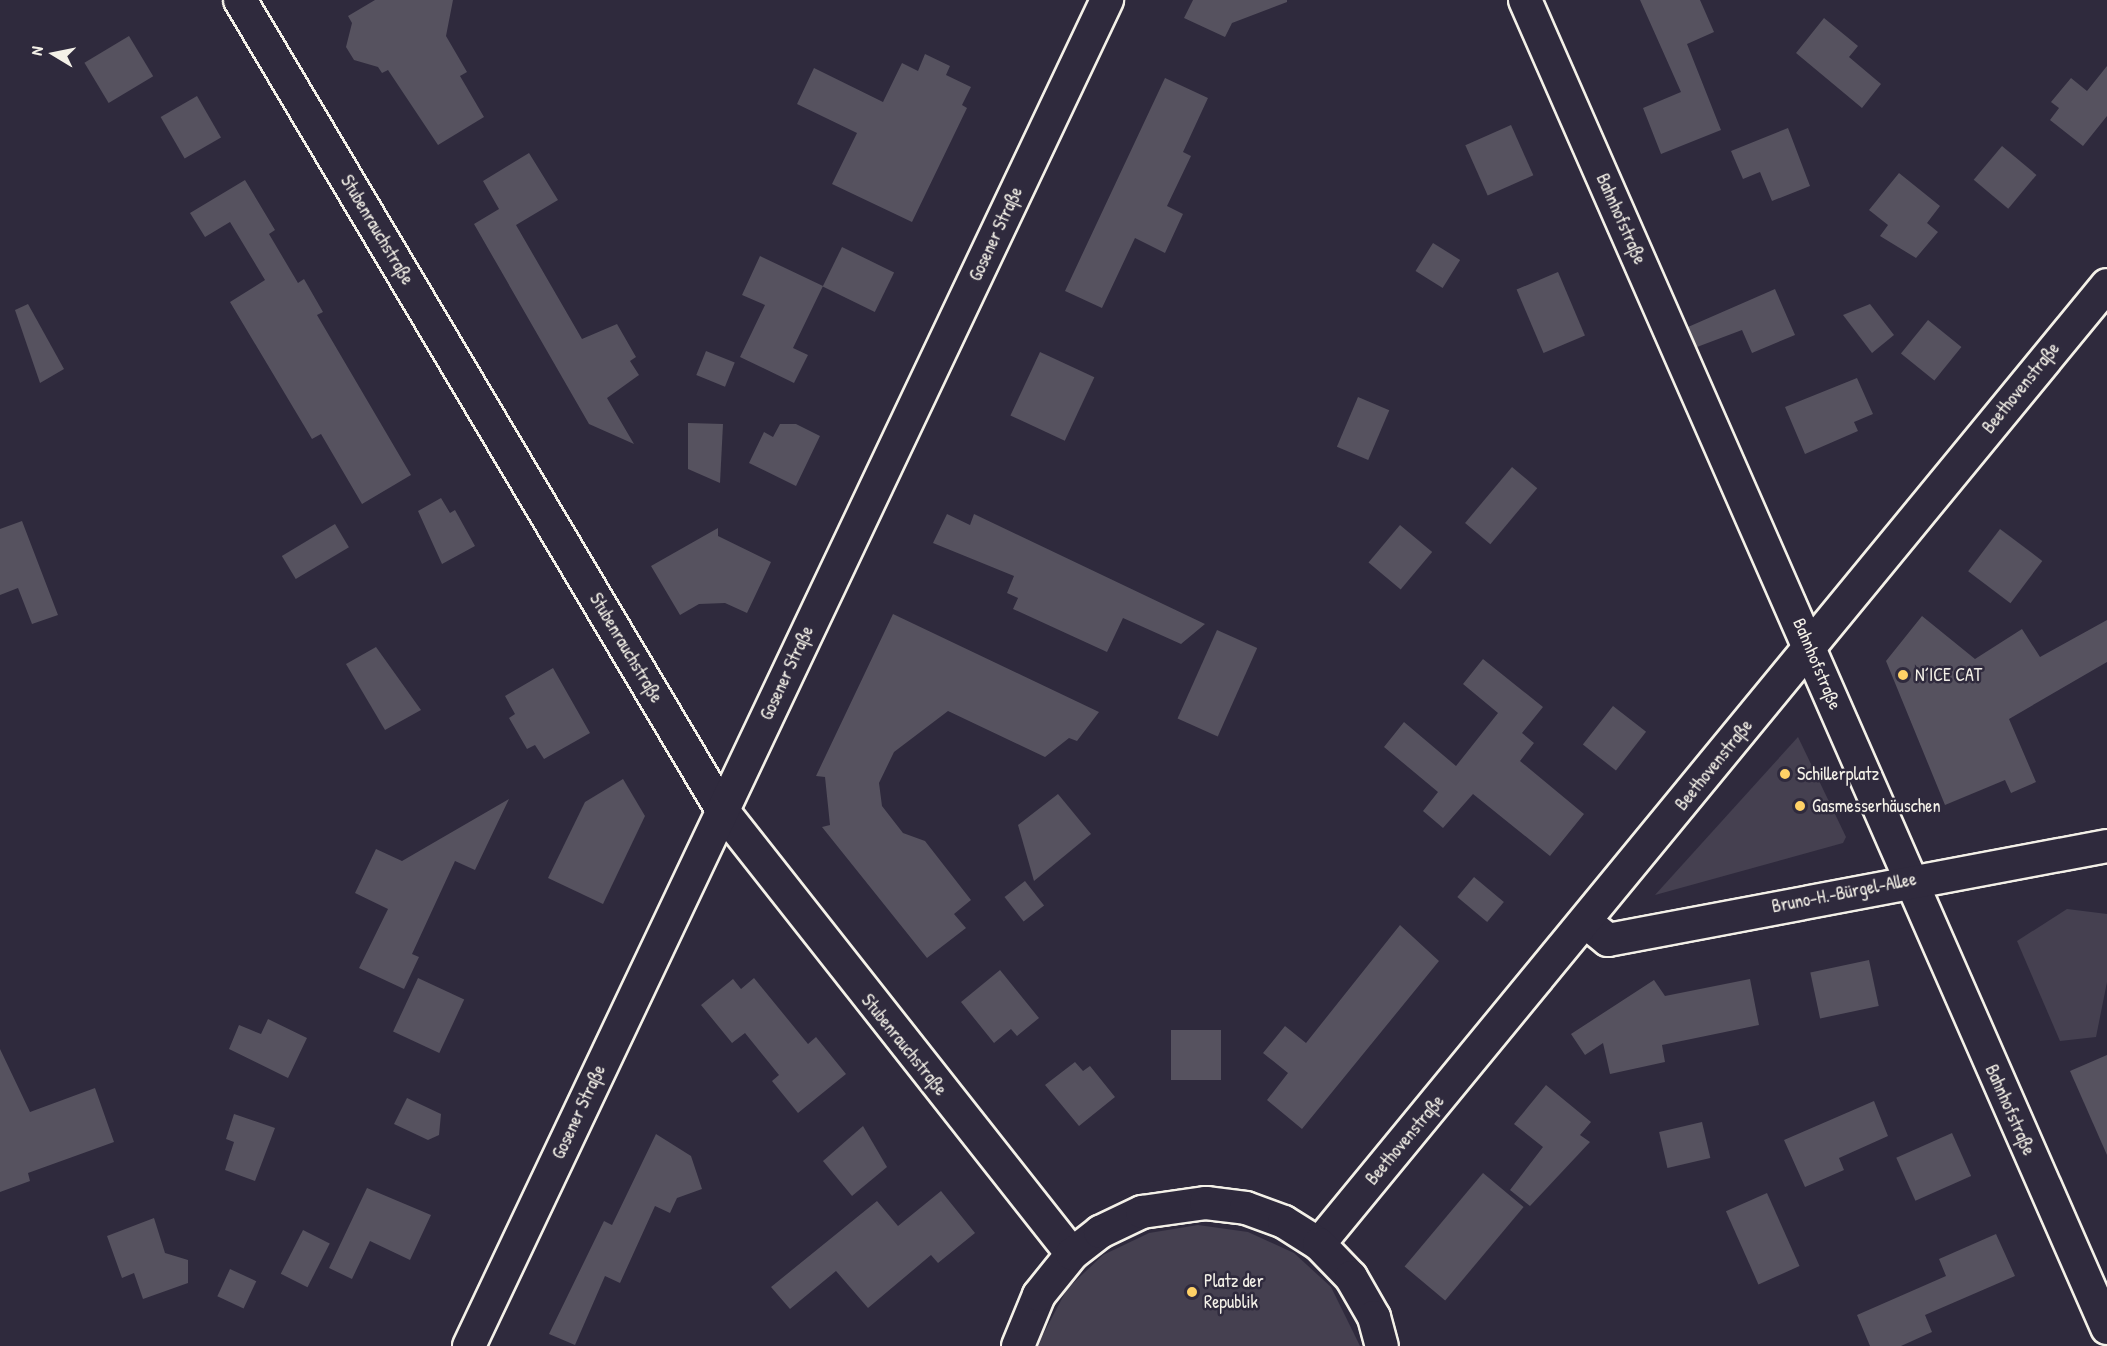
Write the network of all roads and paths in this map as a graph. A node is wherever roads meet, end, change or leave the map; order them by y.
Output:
1 (240, 0) edge
2 (1107, 0) edge
3 (1525, 0) edge
4 (2107, 285) edge
5 (1809, 645) junction
6 (722, 810) junction
7 (2107, 846) edge
8 (1909, 881) junction
9 (1587, 923) junction
10 (1319, 1244) junction
11 (1072, 1254) junction
12 (2107, 1328) edge
13 (469, 1346) edge
14 (1018, 1346) edge
15 (1382, 1346) edge

1 - 6 street, Stubenrauchstraße
2 - 6 street, Gosener Straße
3 - 5 street, Bahnhofstraße
4 - 5 street, Beethovenstraße
5 - 8 street, Bahnhofstraße
5 - 9 street, Beethovenstraße
6 - 11 street, Stubenrauchstraße
6 - 13 street, Gosener Straße
7 - 8 street, Bruno-H.-Bürgel-Allee
8 - 9 street, Bruno-H.-Bürgel-Allee
8 - 12 street, Bahnhofstraße
9 - 10 street, Beethovenstraße
10 - 11 street
10 - 15 street
11 - 14 street

